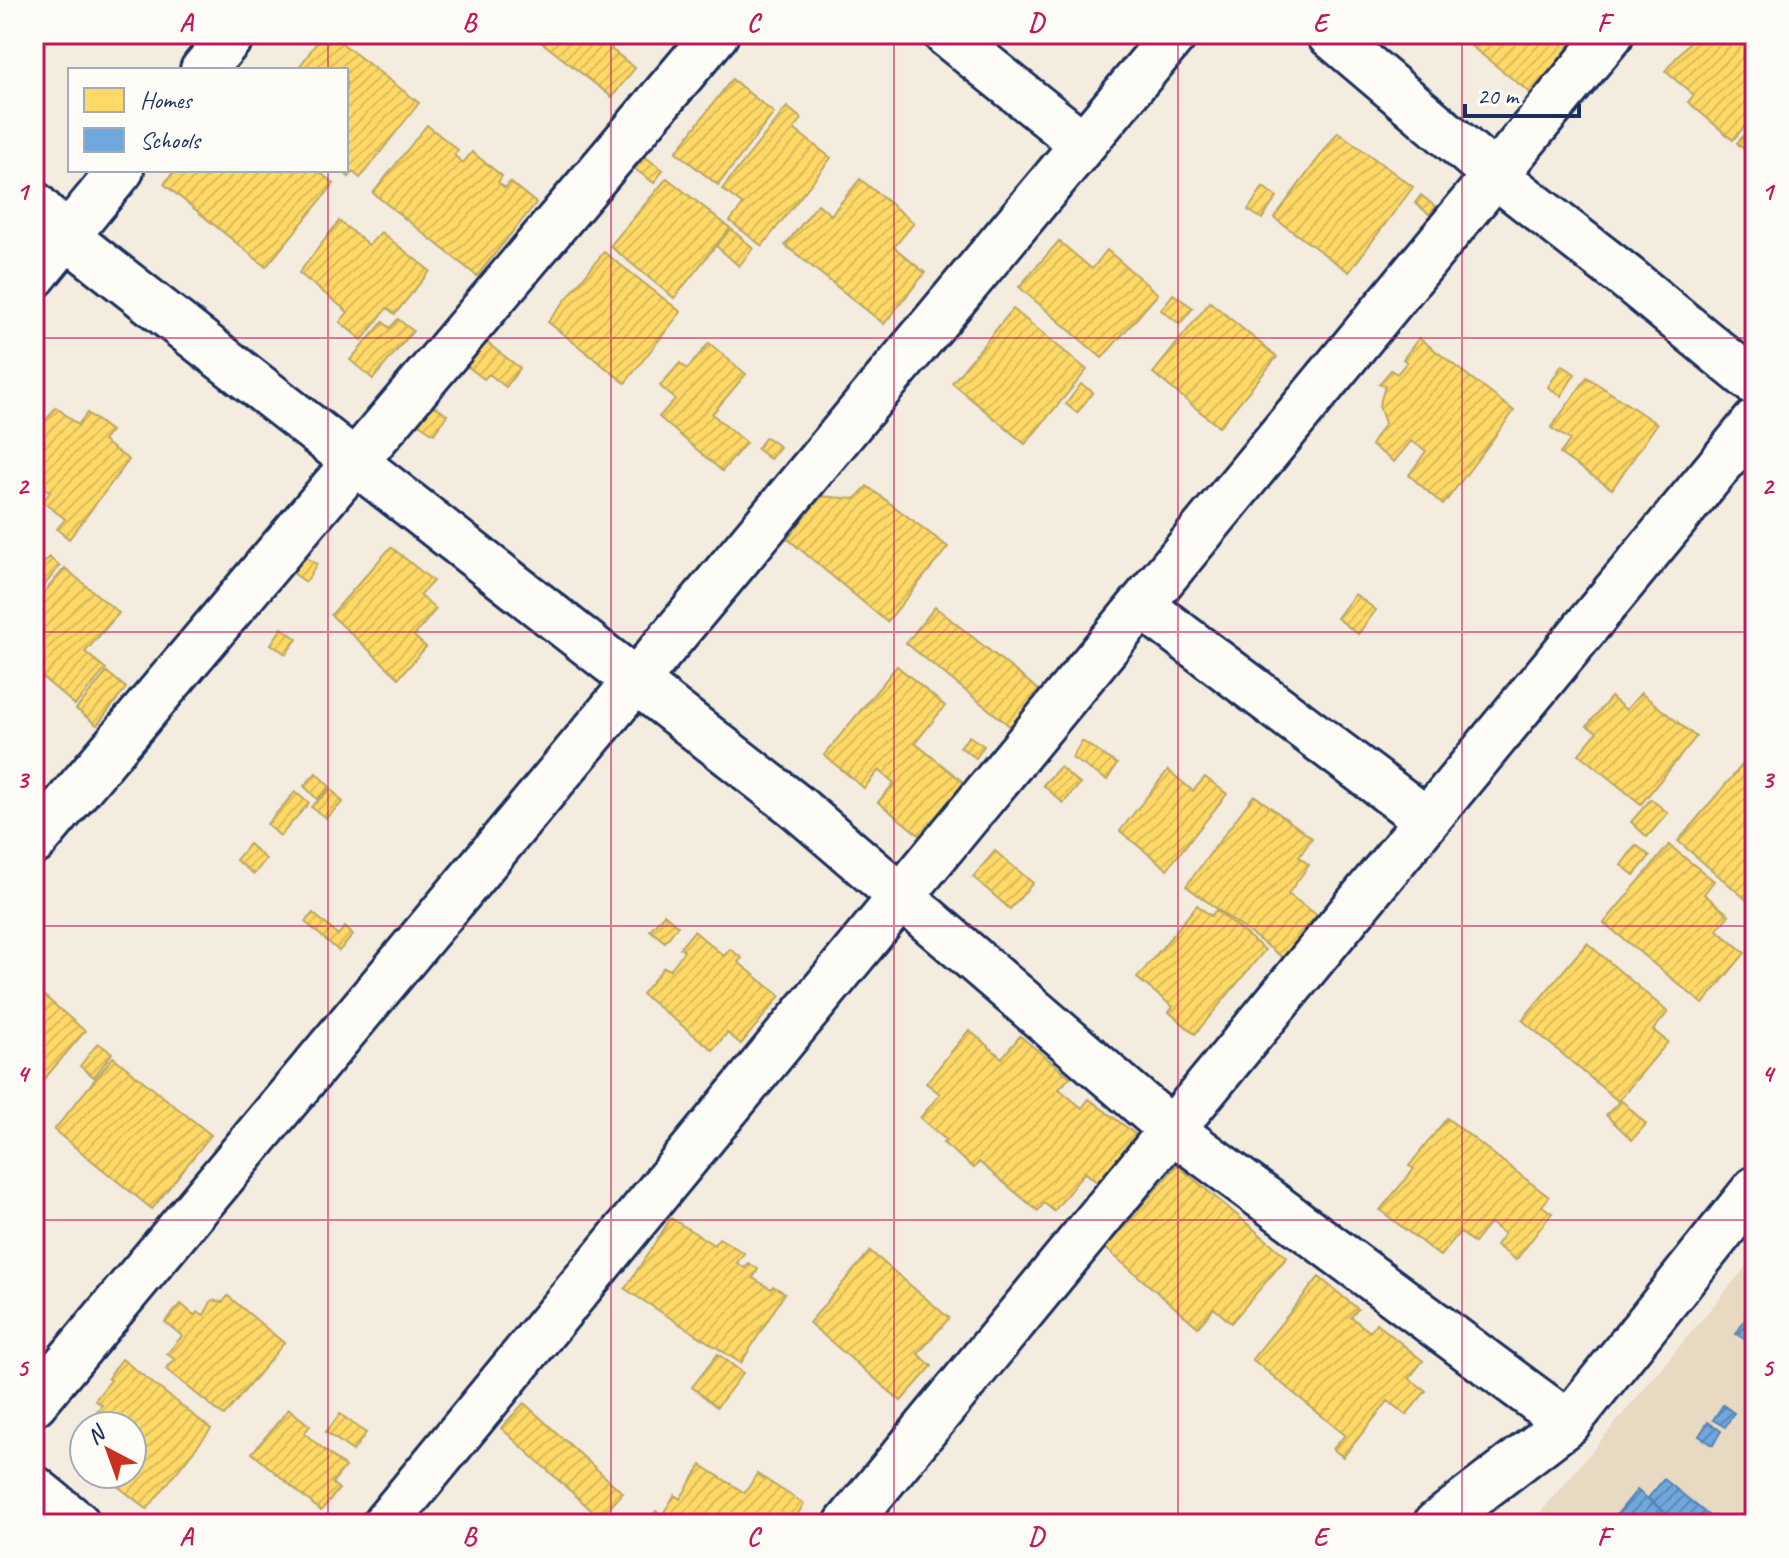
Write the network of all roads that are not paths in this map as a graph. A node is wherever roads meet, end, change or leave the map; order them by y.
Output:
1 (233, 34) edge
2 (716, 34) edge
3 (946, 34) edge
4 (1175, 34) edge
5 (1329, 34) edge
6 (1611, 34) edge
7 (205, 68) edge
8 (1083, 144) junction
9 (119, 172) edge
10 (1495, 175) junction
11 (34, 204) edge
12 (67, 237) junction
13 (34, 276) edge
14 (1755, 383) edge
15 (1755, 422) edge
16 (355, 461) junction
17 (1141, 605) junction
18 (636, 681) junction
19 (1427, 820) junction
20 (34, 842) edge
21 (902, 897) junction
22 (1172, 1130) junction
23 (1755, 1189) edge
24 (34, 1403) edge
25 (1568, 1423) junction
26 (34, 1488) edge
27 (78, 1524) edge
28 (385, 1524) edge
29 (847, 1524) edge
30 (1436, 1524) edge

1 - 7 street
2 - 16 street
3 - 8 street
4 - 8 street
5 - 10 street
6 - 10 street
8 - 18 street
9 - 12 street
10 - 14 street
10 - 17 street
11 - 12 street
12 - 13 street
12 - 16 street
15 - 19 street
16 - 18 street
16 - 20 street
17 - 19 street
17 - 21 street
18 - 21 street
18 - 24 street
19 - 22 street
21 - 22 street
21 - 28 street
22 - 25 street
22 - 29 street
23 - 25 street
25 - 30 street
26 - 27 street

